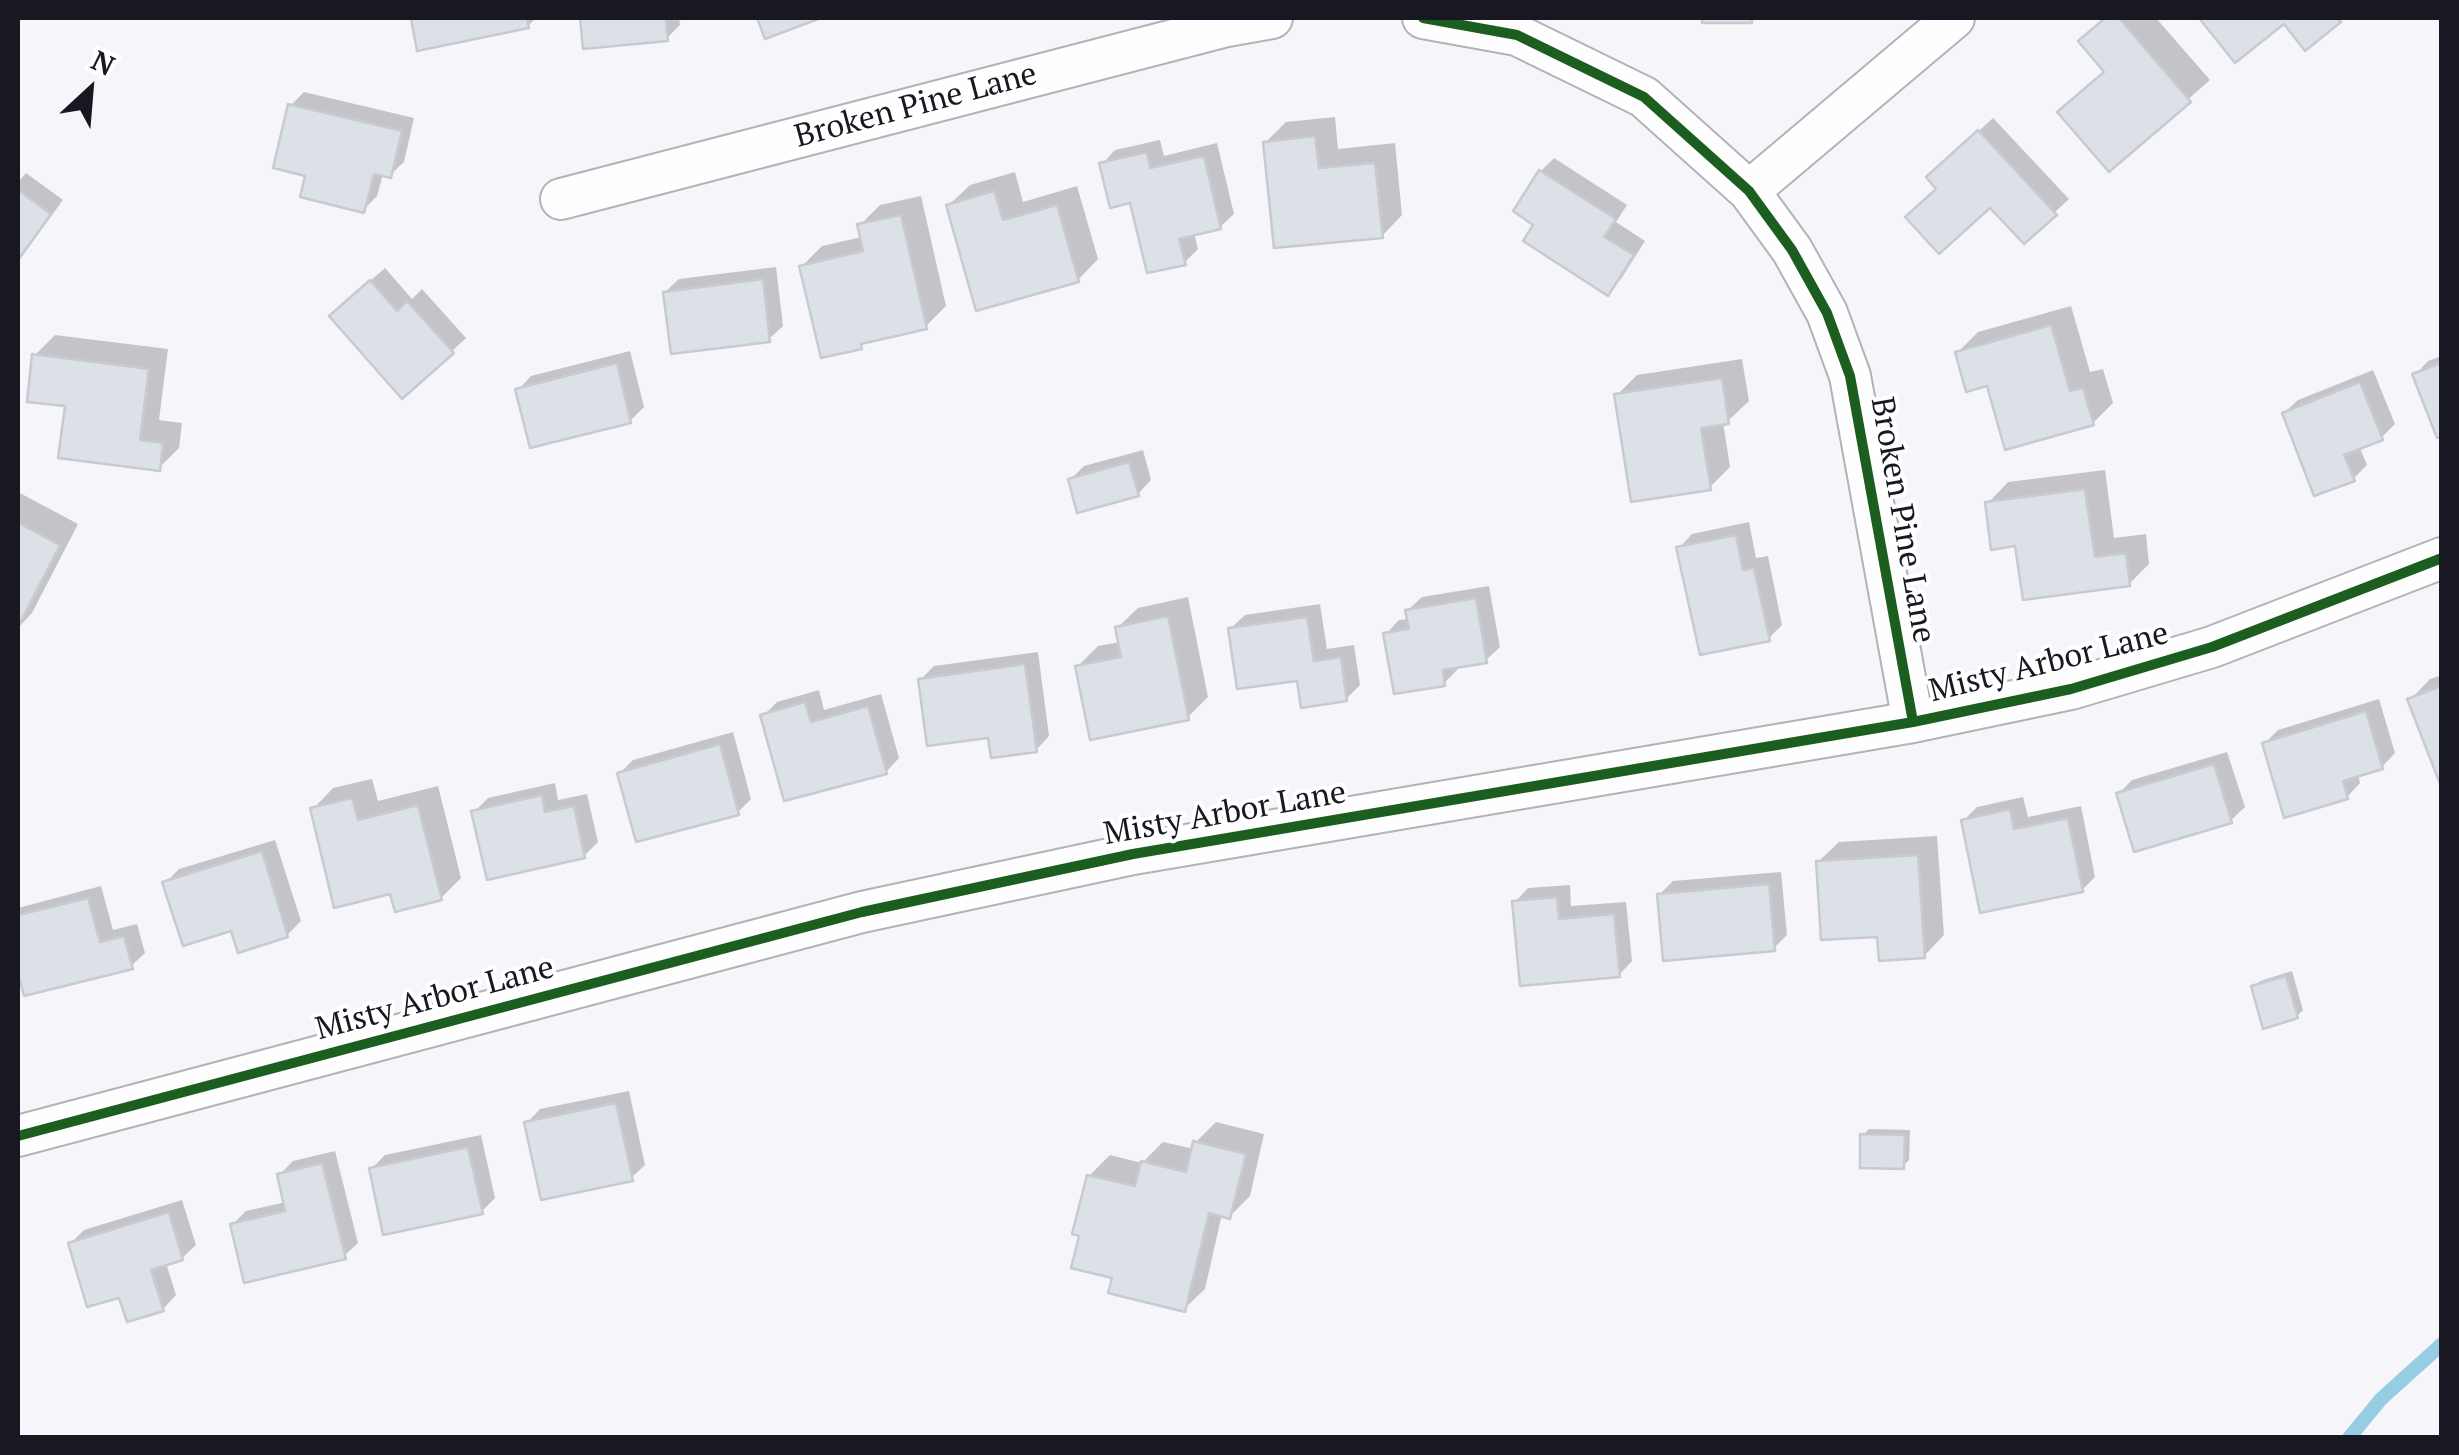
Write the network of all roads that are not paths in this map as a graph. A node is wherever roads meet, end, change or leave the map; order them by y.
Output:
1 (1272, 18) edge
2 (1423, 18) edge
3 (1954, 18) edge
4 (1749, 191) junction
5 (561, 199) dead end
6 (2442, 558) edge
7 (1912, 722) junction
8 (18, 1136) edge

1 - 5 street, Broken Pine Lane
2 - 4 street, Broken Pine Lane
3 - 4 street
4 - 7 street, Broken Pine Lane
6 - 7 street, Misty Arbor Lane
7 - 8 street, Misty Arbor Lane

